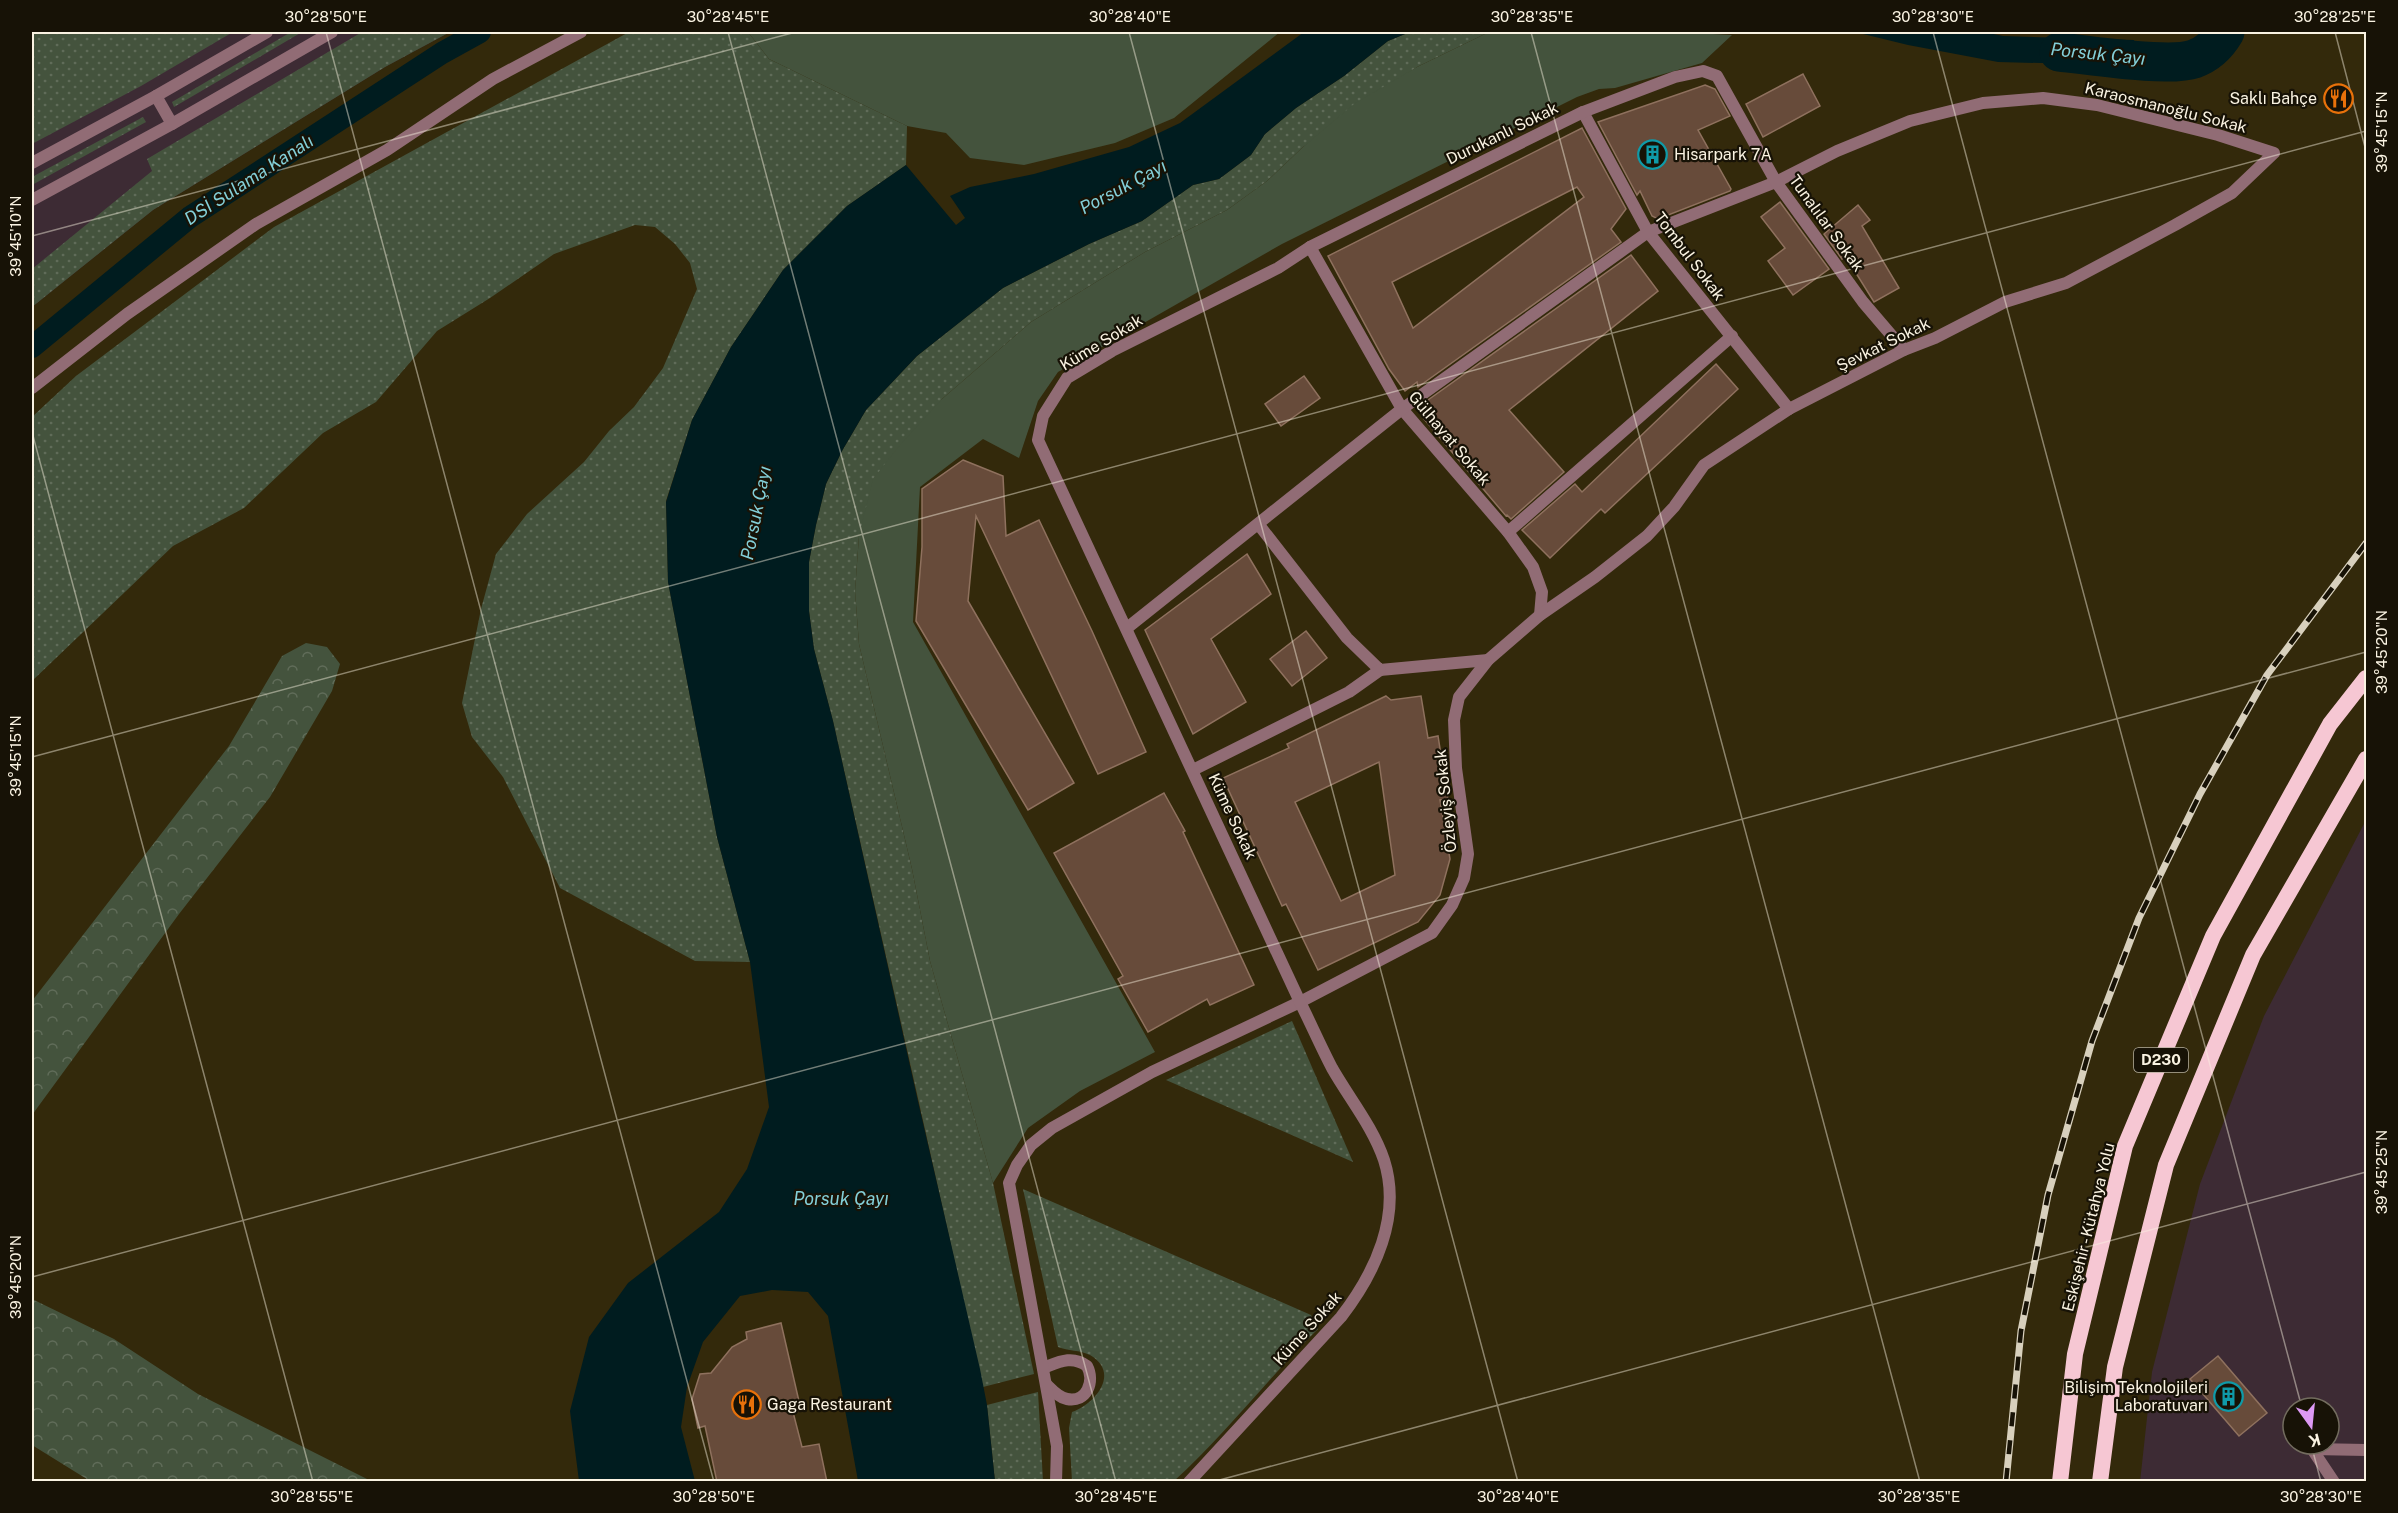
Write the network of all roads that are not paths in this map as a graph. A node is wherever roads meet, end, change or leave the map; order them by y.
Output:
1 (267, 32) edge
2 (332, 32) edge
3 (581, 32) edge
4 (1717, 76) joint
5 (156, 96) junction
6 (1583, 112) junction
7 (172, 124) junction
8 (2274, 153) joint
9 (32, 163) edge
10 (1776, 182) junction
11 (32, 200) edge
12 (1648, 232) junction
13 (1310, 248) junction
14 (1732, 336) junction
15 (1904, 350) junction
16 (32, 388) edge
17 (1402, 409) junction
18 (1789, 409) junction
19 (1259, 525) junction
20 (1508, 531) junction
21 (1540, 615) junction
22 (1127, 627) junction
23 (1488, 660) junction
24 (1380, 670) junction
25 (2367, 678) edge
26 (2367, 759) edge
27 (1193, 770) junction
28 (1300, 1002) junction
29 (1043, 1368) junction
30 (1047, 1385) junction
31 (2367, 1450) edge
32 (1056, 1482) edge
33 (1190, 1482) edge
34 (2060, 1482) edge
35 (2100, 1482) edge
36 (2334, 1482) edge

1 - 5 street
2 - 7 street
3 - 16 street
4 - 6 street, Durukanlı Sokak
4 - 10 street, Tunalılar Sokak
5 - 7 street
5 - 9 street
6 - 12 street, Tombul Sokak
6 - 13 street, Durukanlı Sokak
7 - 11 street
8 - 10 street, Karaosmanoğlu Sokak
8 - 15 street, Şevkat Sokak
10 - 12 street, Karaosmanoğlu Sokak
10 - 15 street, Tunalılar Sokak
12 - 14 street, Tombul Sokak
12 - 17 street, Karaosmanoğlu Sokak
13 - 17 street, Gülhayat Sokak
13 - 22 street, Küme Sokak
14 - 18 street, Tombul Sokak
14 - 20 street
15 - 18 street, Şevkat Sokak
17 - 19 street, Karaosmanoğlu Sokak
17 - 20 street, Gülhayat Sokak
18 - 21 street, Şevkat Sokak
19 - 22 street, Karaosmanoğlu Sokak
19 - 24 street
20 - 21 street, Gülhayat Sokak
21 - 23 street, Özleyiş Sokak
22 - 27 street, Küme Sokak
23 - 24 street
23 - 28 street, Özleyiş Sokak
24 - 27 street
25 - 34 highway, Eskişehir - Kütahya Yolu / D230
26 - 35 highway, D230
27 - 28 street, Küme Sokak
28 - 29 street, Özleyiş Sokak
28 - 33 street, Küme Sokak
29 - 30 street
29 - 30 street
30 - 32 street
31 - 36 street

